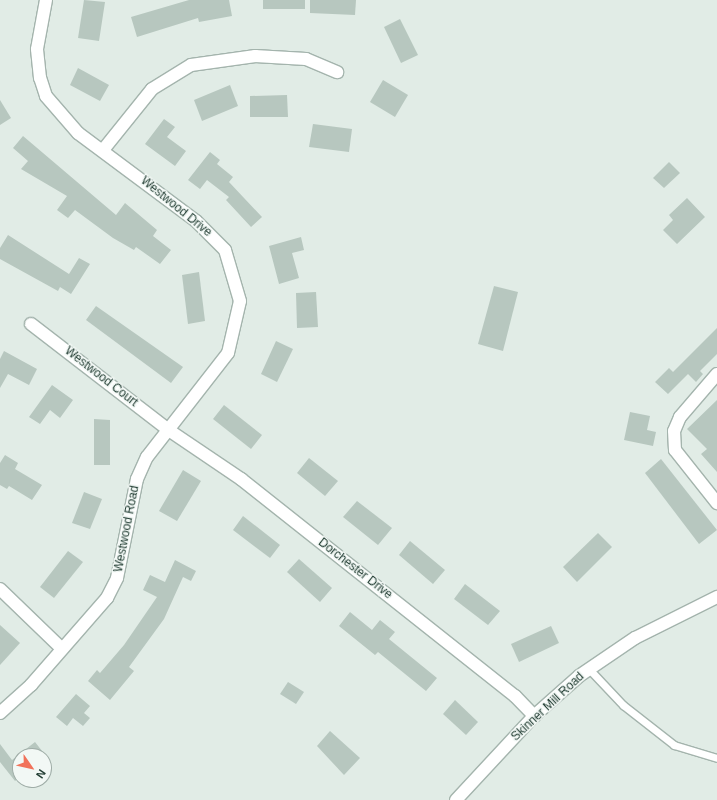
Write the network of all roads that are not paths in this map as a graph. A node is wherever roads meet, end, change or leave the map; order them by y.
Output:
1 (46, 0) edge
2 (337, 72) dead end
3 (103, 150) junction
4 (31, 324) dead end
5 (717, 374) edge
6 (170, 431) junction
7 (717, 503) edge
8 (0, 589) edge
9 (717, 597) edge
10 (61, 648) junction
11 (589, 669) junction
12 (0, 713) edge
13 (534, 716) junction
14 (717, 758) edge
15 (456, 800) edge

1 - 3 street, Westwood Drive
2 - 3 street
3 - 6 street, Westwood Drive
4 - 6 street, Westwood Court
5 - 7 street
6 - 10 street, Westwood Road
6 - 13 street, Dorchester Drive
8 - 10 street
9 - 11 street, Skinner Mill Road
10 - 12 street, Westwood Road
11 - 13 street, Skinner Mill Road
11 - 14 lane
13 - 15 street, Skinner Mill Road

